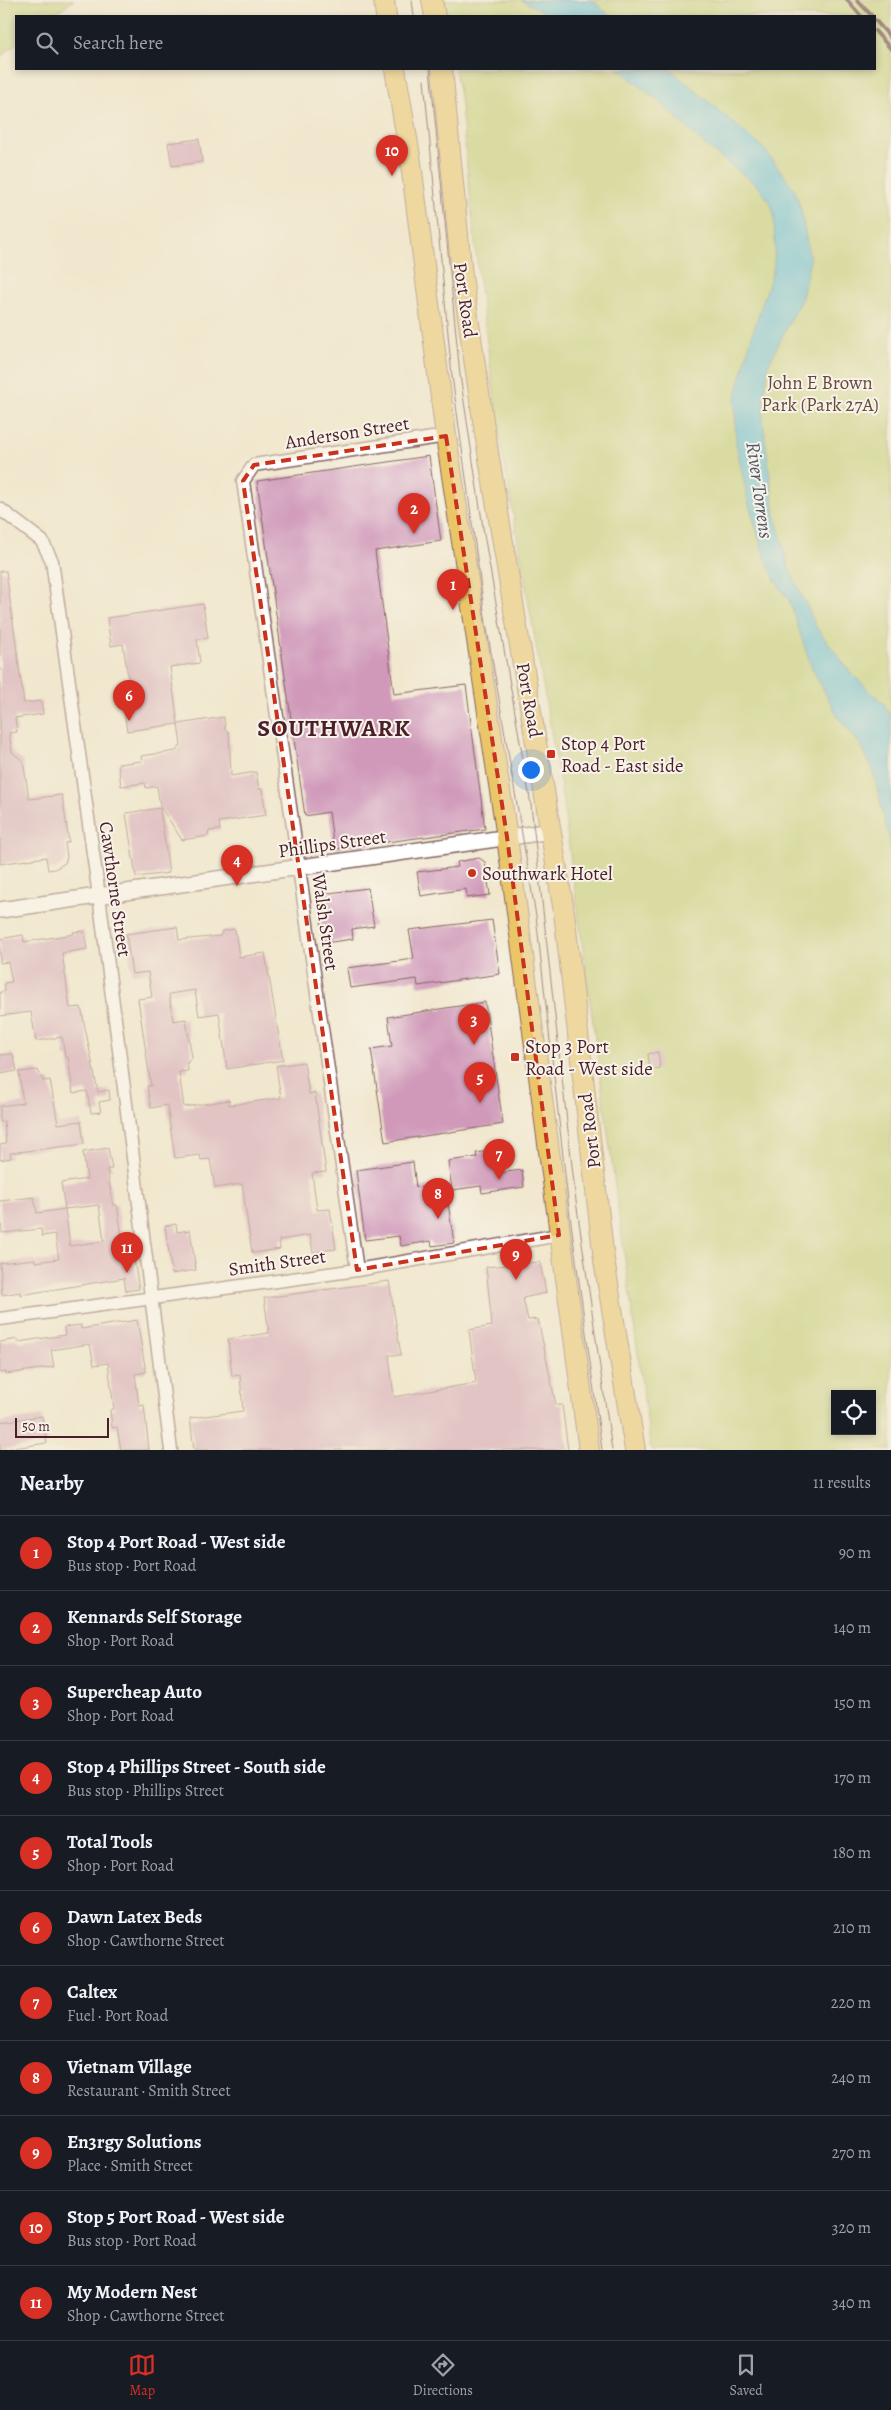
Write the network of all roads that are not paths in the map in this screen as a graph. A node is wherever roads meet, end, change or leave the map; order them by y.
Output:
1 (384, 0) edge
2 (432, 0) edge
3 (386, 15) edge
4 (435, 15) edge
5 (395, 70) edge
6 (442, 70) edge
7 (446, 436) junction
8 (254, 465) joint
9 (0, 508) edge
10 (552, 830) junction
11 (507, 837) junction
12 (299, 868) junction
13 (99, 896) junction
14 (0, 910) edge
15 (559, 1235) junction
16 (357, 1270) junction
17 (152, 1298) junction
18 (0, 1319) edge
19 (171, 1450) edge
20 (179, 1450) edge
21 (589, 1450) edge
22 (635, 1450) edge

1 - 3 highway
2 - 4 highway
5 - 7 highway, Port Road
6 - 10 highway, Port Road
7 - 8 street, Anderson Street
7 - 11 highway, Port Road
8 - 12 street, Walsh Street
9 - 13 street, Cawthorne Street
10 - 11 street, Phillips Street
10 - 22 highway, Port Road
11 - 12 street, Phillips Street
11 - 15 highway, Port Road
12 - 13 street, Phillips Street
12 - 16 street, Walsh Street
13 - 14 street, Phillips Street
13 - 17 street, Cawthorne Street
15 - 16 street, Smith Street
15 - 21 highway, Port Road
16 - 17 street, Smith Street
17 - 18 street, Smith Street
17 - 19 street, Cawthorne Street
17 - 20 street, Cawthorne Street

